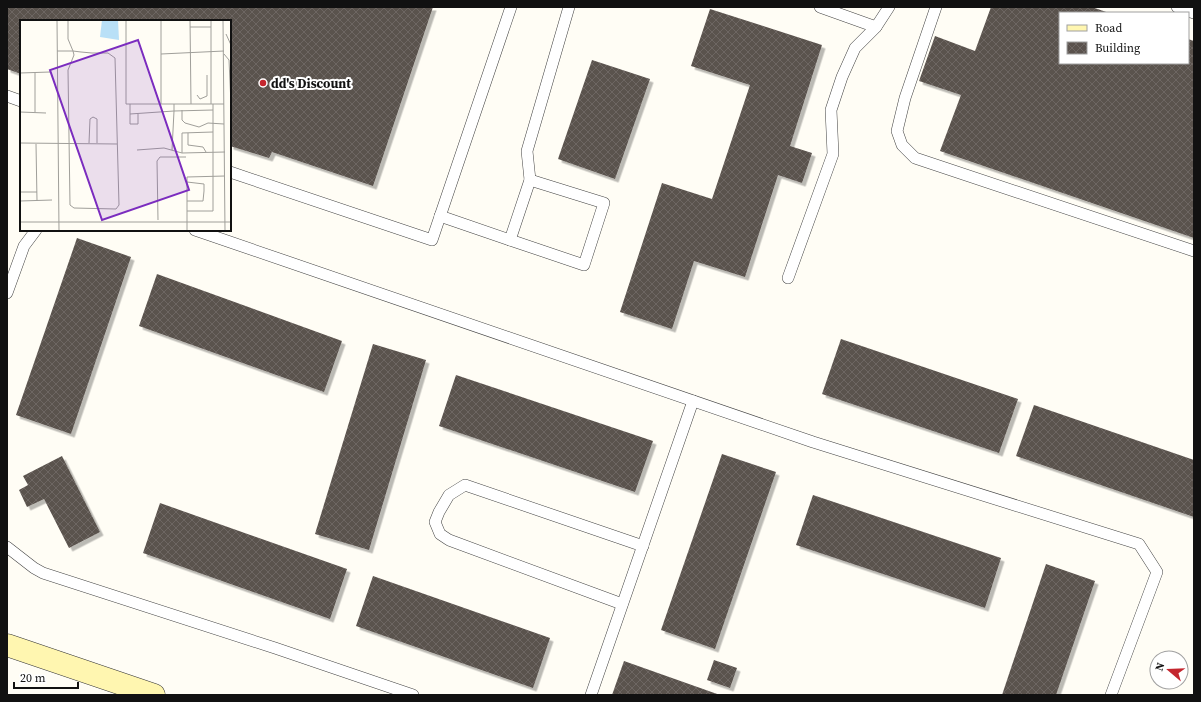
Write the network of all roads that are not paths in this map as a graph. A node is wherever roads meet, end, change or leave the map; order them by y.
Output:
1 (511, 7) edge
2 (569, 7) edge
3 (820, 7) edge
4 (889, 7) edge
5 (936, 7) edge
6 (1177, 7) edge
7 (1194, 13) edge
8 (876, 27) junction
9 (7, 96) edge
10 (20, 101) edge
11 (231, 172) edge
12 (530, 180) junction
13 (440, 216) junction
14 (35, 231) edge
15 (198, 231) edge
16 (510, 240) junction
17 (1194, 251) edge
18 (788, 278) dead end
19 (7, 293) edge
20 (693, 401) junction
21 (642, 546) junction
22 (7, 547) edge
23 (622, 604) junction
24 (7, 645) edge
25 (154, 695) edge
26 (413, 695) edge
27 (590, 695) edge
28 (1111, 695) edge

1 - 13 lane
2 - 12 lane
3 - 8 lane
4 - 8 lane
5 - 17 lane
6 - 7 lane
8 - 18 lane
9 - 10 lane
11 - 13 lane
12 - 16 lane
12 - 16 lane
13 - 16 lane
14 - 19 lane
15 - 20 lane
20 - 21 lane
20 - 28 lane
21 - 23 lane
21 - 23 lane
22 - 26 lane
23 - 27 lane
24 - 25 street

